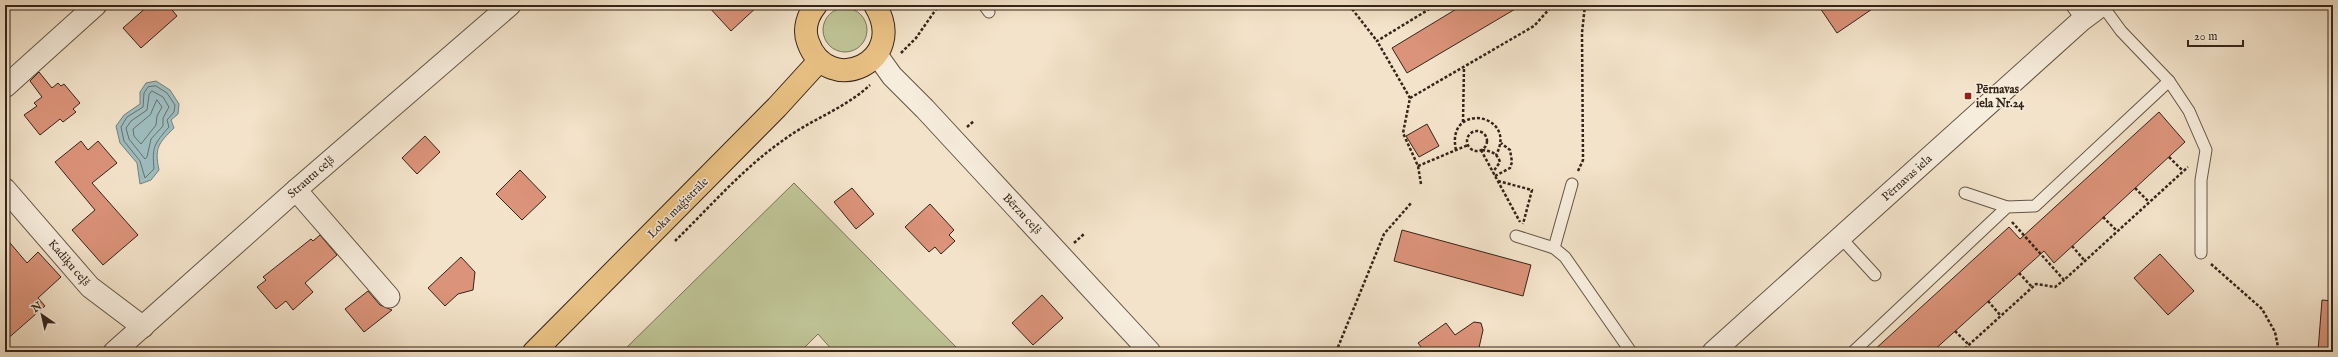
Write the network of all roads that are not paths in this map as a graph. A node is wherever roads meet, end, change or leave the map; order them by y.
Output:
1 (96, 5) edge
2 (510, 5) edge
3 (816, 5) edge
4 (875, 5) edge
5 (2102, 5) edge
6 (2077, 12) edge
7 (819, 61) junction
8 (885, 67) junction
9 (2169, 81) junction
10 (5, 87) edge
11 (1572, 184) road end
12 (5, 189) edge
13 (296, 190) junction
14 (1965, 193) dead end
15 (2005, 209) junction
16 (1516, 236) dead end
17 (1841, 238) junction
18 (1554, 248) junction
19 (2201, 253) road end
20 (1875, 275) dead end
21 (389, 297) dead end
22 (143, 327) junction
23 (114, 352) edge
24 (534, 352) edge
25 (1150, 352) edge
26 (1631, 352) edge
27 (1713, 352) edge
28 (1853, 352) edge

1 - 10 street
2 - 13 street, Strautu ceļš
3 - 7 main road
4 - 8 main road
5 - 6 street, Pērnavas iela
5 - 9 lane
6 - 17 street, Pērnavas iela
7 - 8 main road
7 - 24 main road, Loka maģistrāle
8 - 25 street, Bērzu ceļš
9 - 15 lane
9 - 19 lane
11 - 18 lane
12 - 22 street, Kadiķu ceļš
13 - 21 street
13 - 22 street, Strautu ceļš
14 - 15 lane
15 - 28 lane
16 - 18 lane
17 - 20 lane
17 - 27 street, Pērnavas iela
18 - 26 lane
22 - 23 street, Strautu ceļš

